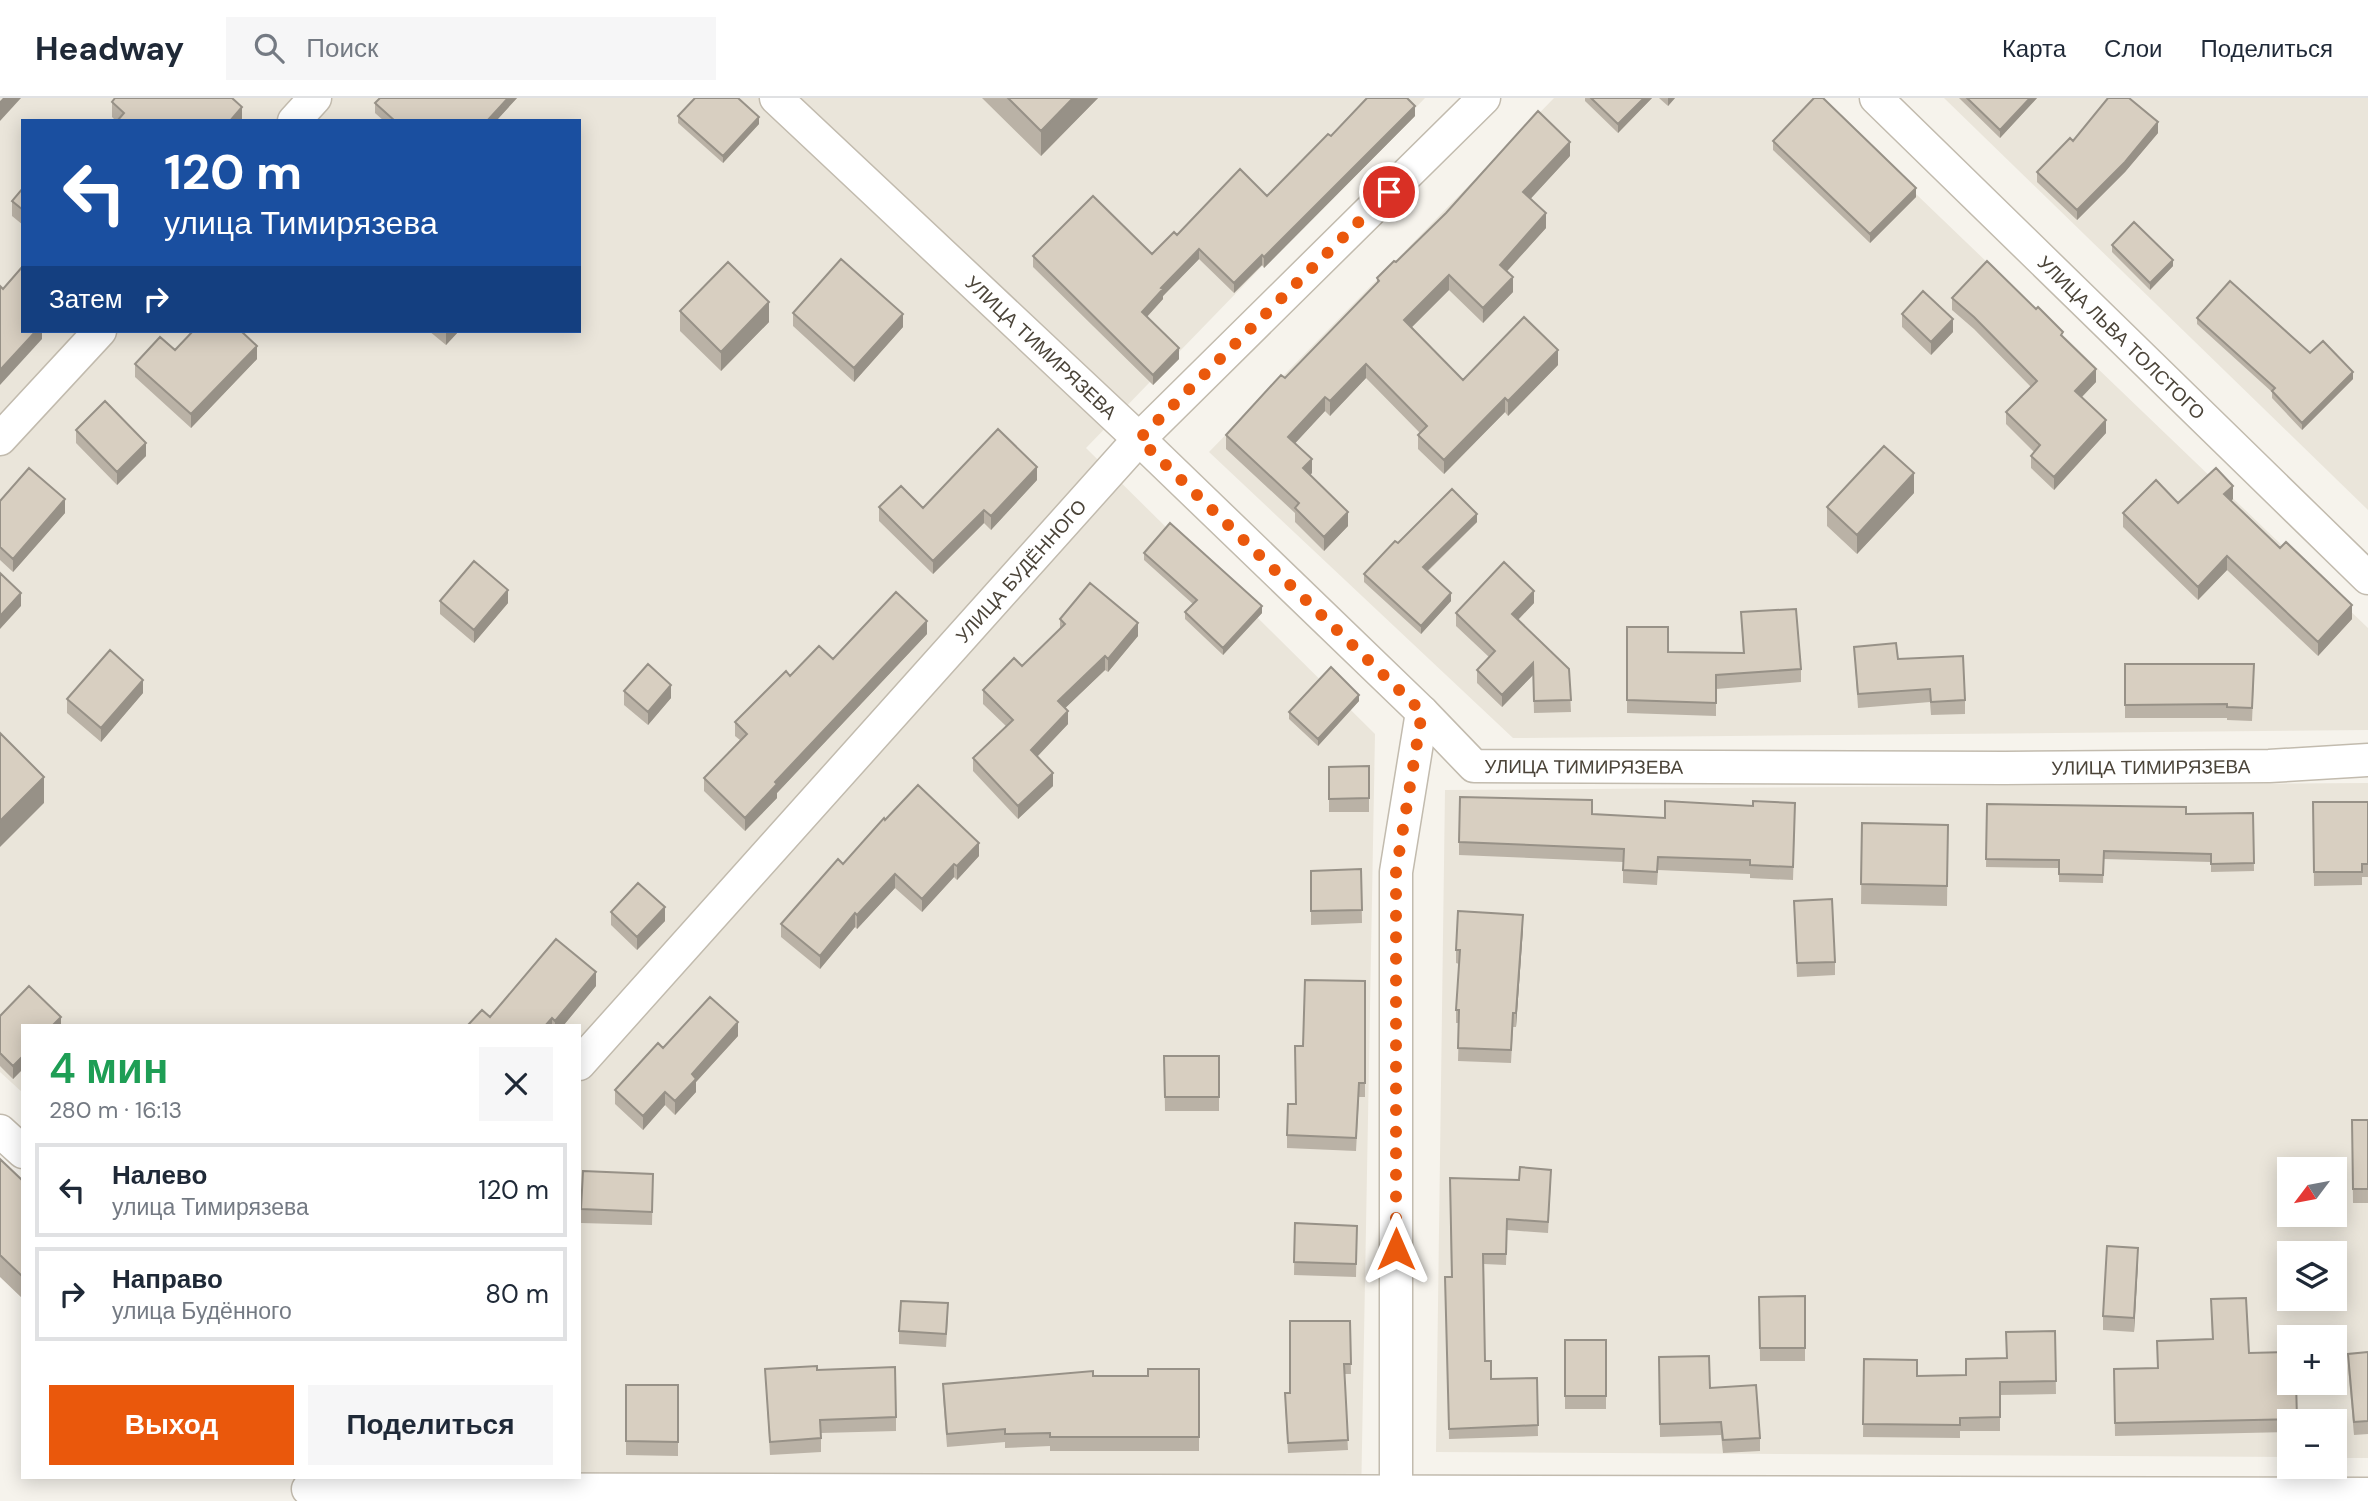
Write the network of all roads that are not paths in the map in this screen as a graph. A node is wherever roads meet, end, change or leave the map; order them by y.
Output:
1 (315, 98) edge
2 (776, 98) edge
3 (1484, 98) edge
4 (1876, 98) edge
5 (296, 119) edge
6 (98, 333) edge
7 (0, 439) edge
8 (1139, 439) junction
9 (2368, 578) edge
10 (1422, 712) junction
11 (2368, 760) edge
12 (581, 1062) edge
13 (0, 1130) edge
14 (21, 1150) edge
15 (308, 1489) edge
16 (2368, 1494) edge
17 (1396, 1496) edge

1 - 5 street
2 - 8 street, УЛИЦА ТИМИРЯЗЕВА
3 - 8 street, УЛИЦА БУДЁННОГО
4 - 9 street, УЛИЦА ЛЬВА ТОЛСТОГО
6 - 7 street
8 - 10 street, УЛИЦА ТИМИРЯЗЕВА
8 - 12 street, УЛИЦА БУДЁННОГО
10 - 11 street, УЛИЦА ТИМИРЯЗЕВА
10 - 17 street
13 - 14 street
15 - 17 street
16 - 17 street

